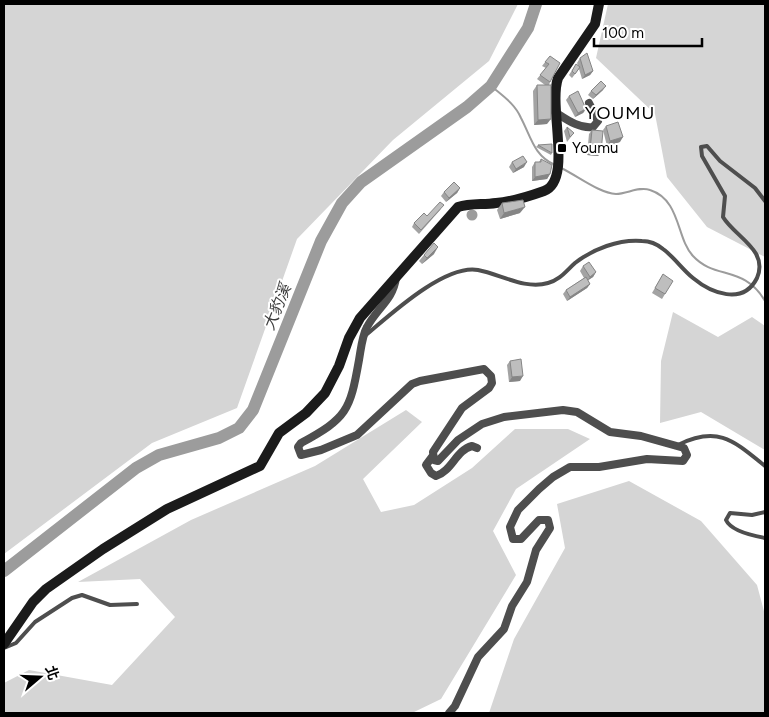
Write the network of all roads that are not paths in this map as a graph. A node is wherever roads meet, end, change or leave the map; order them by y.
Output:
1 (599, 4) edge
2 (589, 103) dead end
3 (554, 112) junction
4 (765, 201) edge
5 (396, 278) junction
6 (364, 337) junction
7 (676, 446) junction
8 (477, 448) dead end
9 (432, 457) junction
10 (765, 466) edge
11 (765, 512) edge
12 (765, 538) edge
13 (137, 604) dead end
14 (4, 644) edge
15 (4, 648) edge
16 (449, 713) edge

1 - 3 street
2 - 3 street
3 - 5 street
4 - 6 lane
5 - 6 street
5 - 14 street
6 - 9 street
7 - 9 street
7 - 10 lane
7 - 16 street
8 - 9 street
11 - 12 lane
13 - 15 lane

